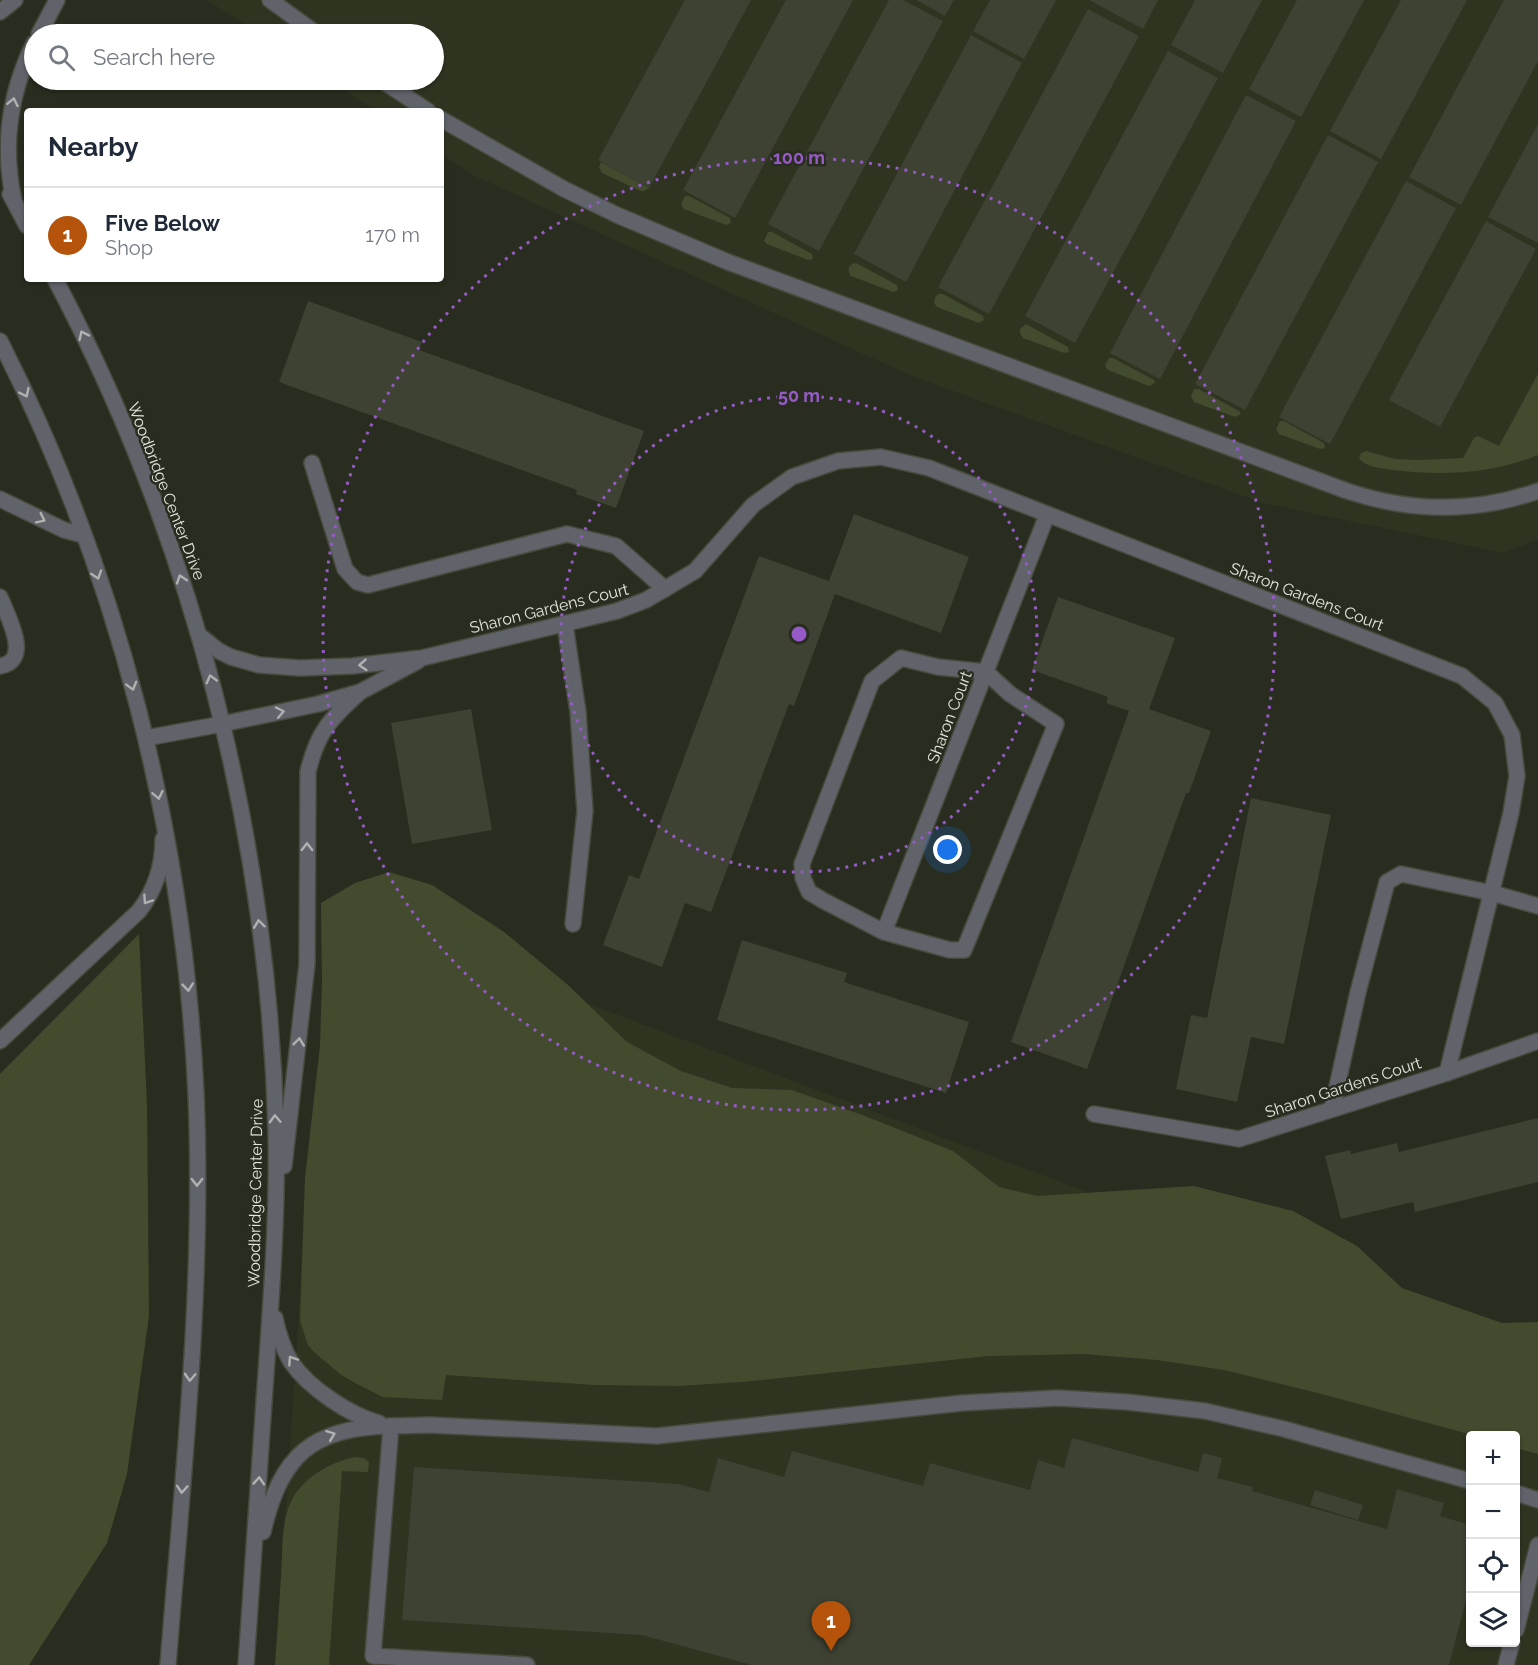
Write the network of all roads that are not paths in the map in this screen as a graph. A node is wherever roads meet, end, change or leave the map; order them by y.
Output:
1 (15, 0) edge
2 (57, 0) edge
3 (270, 0) edge
4 (0, 12) edge
5 (44, 24) edge
6 (303, 24) edge
7 (24, 69) edge
8 (396, 90) edge
9 (423, 108) edge
10 (444, 121) edge
11 (0, 176) edge
12 (14, 201) junction
13 (24, 220) edge
14 (56, 282) edge
15 (0, 341) edge
16 (312, 463) dead end
17 (1538, 492) edge
18 (0, 500) edge
19 (1047, 515) junction
20 (83, 535) junction
21 (665, 589) junction
22 (0, 597) edge
23 (565, 624) junction
24 (199, 634) junction
25 (422, 658) junction
26 (0, 666) edge
27 (986, 672) junction
28 (360, 692) junction
29 (222, 724) junction
30 (146, 738) junction
31 (164, 824) junction
32 (1492, 892) junction
33 (1538, 906) edge
34 (573, 924) dead end
35 (884, 932) junction
36 (0, 1041) edge
37 (1538, 1041) edge
38 (1447, 1073) junction
39 (1332, 1109) junction
40 (1094, 1114) dead end
41 (275, 1246) junction
42 (272, 1300) junction
43 (391, 1426) junction
44 (1466, 1479) edge
45 (1520, 1495) edge
46 (1538, 1500) edge
47 (1538, 1545) edge
48 (251, 1591) junction
49 (1520, 1612) edge
50 (1511, 1647) edge
51 (168, 1665) edge
52 (246, 1665) edge
53 (527, 1665) edge
54 (1506, 1665) edge

1 - 4 street
2 - 5 street
3 - 6 street
12 -> 7 street
8 - 9 street
10 - 17 street
11 - 12 street
12 - 13 street
24 -> 14 street, Woodbridge Center Drive
15 -> 20 street
16 - 21 street
18 -> 20 street
19 - 21 street, Sharon Gardens Court
19 - 27 street, Sharon Court
19 - 32 street, Sharon Gardens Court
20 -> 30 street
21 - 23 street, Sharon Gardens Court
22 - 26 street
23 - 25 street, Sharon Gardens Court
23 - 34 street
25 -> 24 street, Sharon Gardens Court
29 -> 24 street, Woodbridge Center Drive
25 - 28 street, Sharon Gardens Court
27 - 35 street, Sharon Court
27 - 35 street
27 - 35 street
29 -> 28 street, Sharon Gardens Court
41 -> 28 street
29 - 30 street
41 -> 29 street, Woodbridge Center Drive
30 -> 31 street
31 -> 36 street
31 -> 51 street
32 - 33 street
32 - 38 street, Sharon Gardens Court
32 - 39 street
37 - 38 street
38 - 39 street, Sharon Gardens Court
39 - 40 street, Sharon Gardens Court
41 - 42 street, Woodbridge Center Drive
43 -> 42 street
48 -> 42 street, Woodbridge Center Drive
43 - 44 street
48 -> 43 street
43 - 53 street
45 - 46 street
47 - 49 street
48 - 52 street, Woodbridge Center Drive
50 - 54 street

